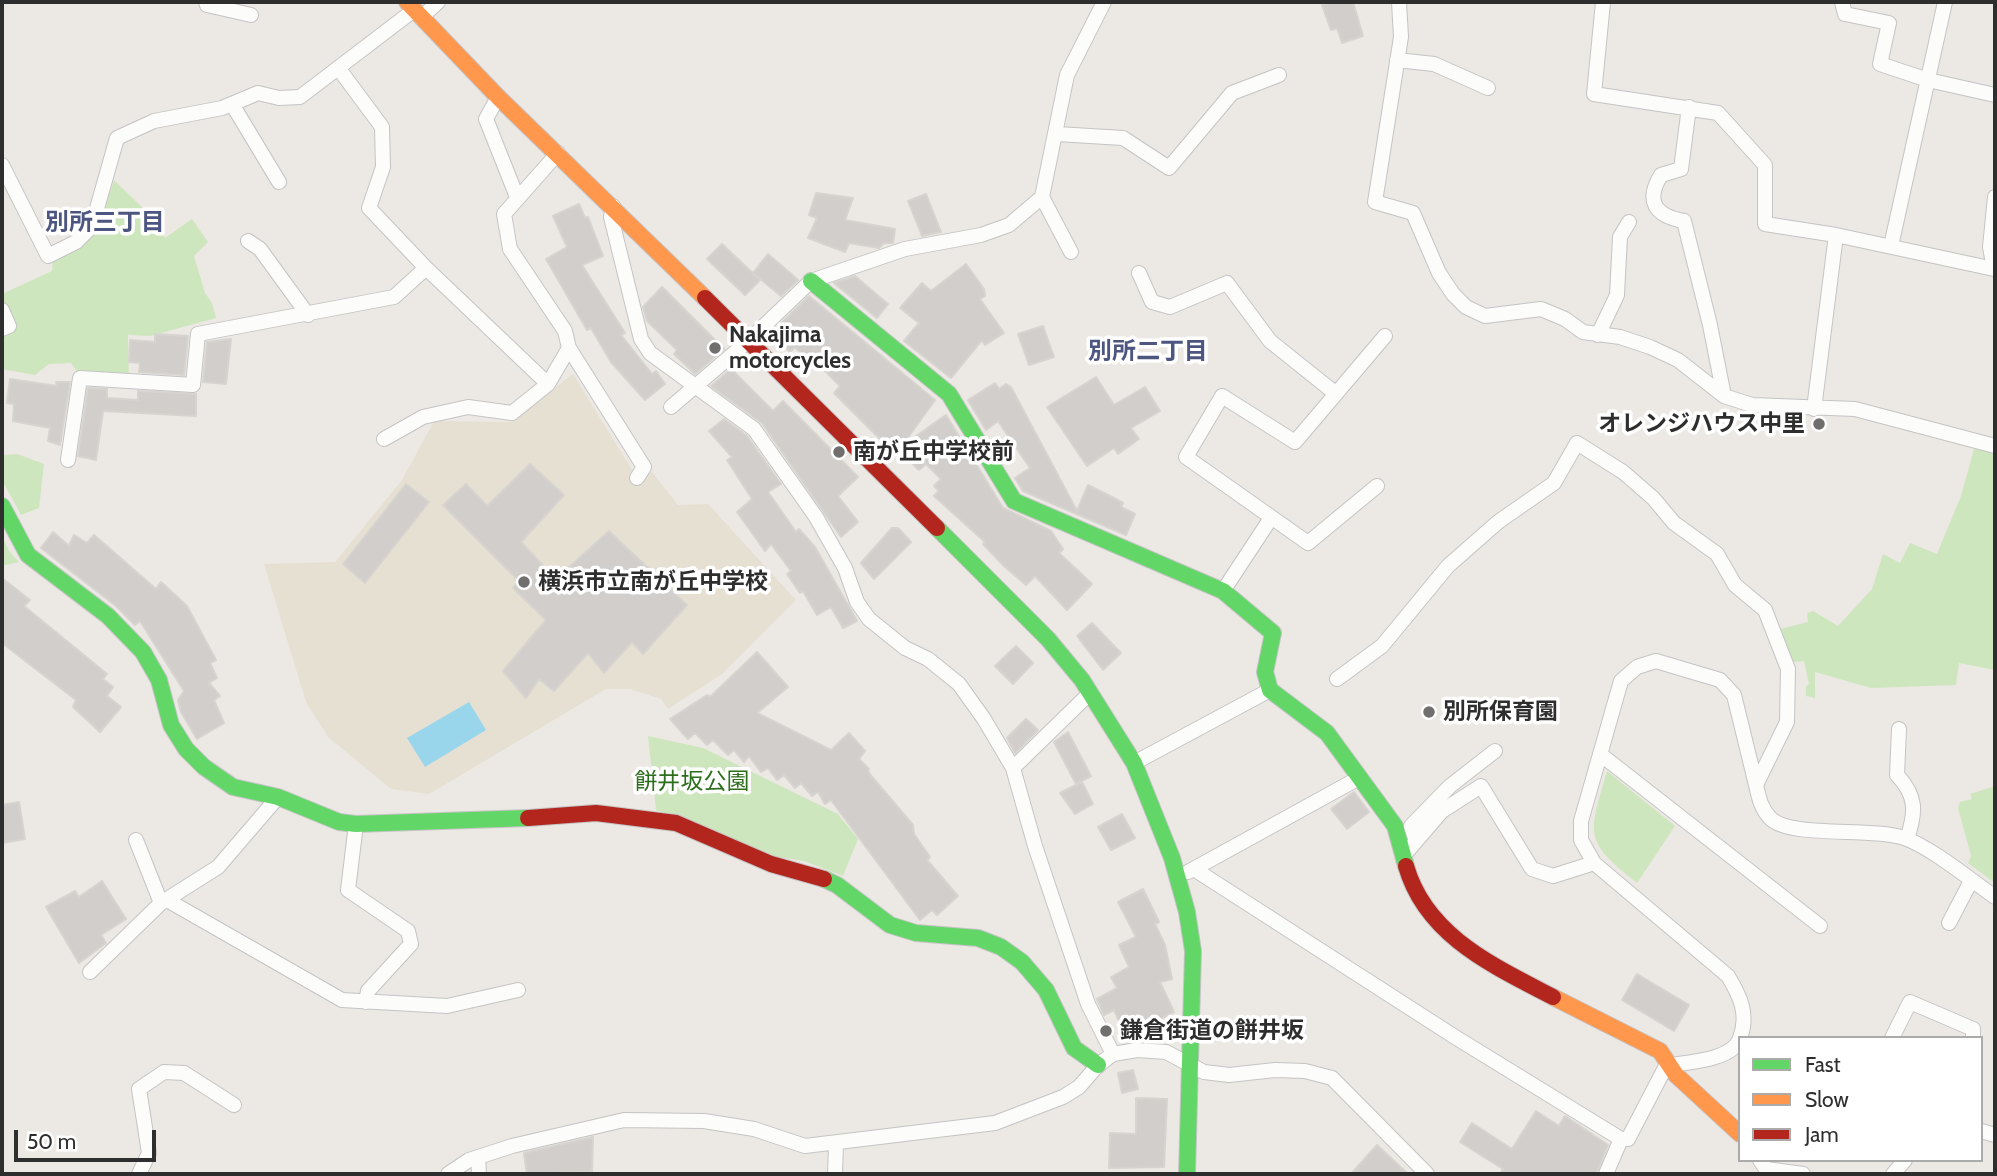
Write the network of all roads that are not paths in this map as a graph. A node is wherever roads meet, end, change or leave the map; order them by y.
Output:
1 (206, 2) edge
2 (438, 2) edge
3 (1104, 2) edge
4 (1399, 2) edge
5 (1603, 2) edge
6 (1842, 2) edge
7 (1945, 2) edge
8 (414, 10) edge
9 (251, 15) dead end
10 (1397, 60) junction
11 (340, 69) junction
12 (1279, 75) dead end
13 (1928, 80) junction
14 (1488, 88) dead end
15 (1995, 95) edge
16 (498, 97) junction
17 (232, 104) junction
18 (1689, 107) junction
19 (1057, 134) junction
20 (558, 153) junction
21 (2, 165) edge
22 (279, 182) dead end
23 (517, 197) junction
24 (1042, 197) junction
25 (1995, 197) edge
26 (613, 206) junction
27 (1629, 222) dead end
28 (1836, 234) junction
29 (248, 241) dead end
30 (1891, 246) junction
31 (1071, 252) dead end
32 (426, 268) junction
33 (1995, 273) edge
34 (1139, 274) dead end
35 (811, 281) junction
36 (2, 310) edge
37 (307, 315) junction
38 (2, 329) edge
39 (1598, 335) junction
40 (1385, 336) dead end
41 (747, 342) junction
42 (569, 348) junction
43 (548, 384) junction
44 (696, 388) junction
45 (1335, 393) junction
46 (1724, 397) junction
47 (671, 407) dead end
48 (1814, 409) junction
49 (384, 439) dead end
50 (1995, 446) edge
51 (68, 460) dead end
52 (637, 478) dead end
53 (1377, 486) dead end
54 (2, 506) edge
55 (1271, 518) junction
56 (1223, 591) junction
57 (1337, 679) dead end
58 (1270, 690) junction
59 (1090, 693) junction
60 (1899, 729) dead end
61 (1495, 751) dead end
62 (1601, 754) junction
63 (1134, 763) junction
64 (1013, 768) junction
65 (1359, 778) junction
66 (1756, 785) junction
67 (278, 797) junction
68 (356, 824) junction
69 (1908, 839) junction
70 (136, 840) dead end
71 (1416, 841) junction
72 (1405, 855) junction
73 (1594, 863) junction
74 (1194, 869) junction
75 (1177, 878) junction
76 (1971, 881) junction
77 (1995, 897) edge
78 (164, 902) junction
79 (1949, 923) dead end
80 (1820, 926) dead end
81 (90, 972) dead end
82 (518, 990) dead end
83 (366, 1002) junction
84 (1741, 1036) edge
85 (1893, 1036) edge
86 (1973, 1036) edge
87 (1738, 1045) edge
88 (1113, 1054) junction
89 (1098, 1065) junction
90 (1190, 1066) junction
91 (1666, 1066) junction
92 (234, 1105) dead end
93 (1738, 1131) edge
94 (1621, 1139) junction
95 (836, 1144) junction
96 (478, 1157) junction
97 (1761, 1162) edge
98 (139, 1174) edge
99 (448, 1174) edge
100 (479, 1174) edge
101 (835, 1174) edge
102 (1187, 1174) edge
103 (1427, 1174) edge
104 (1606, 1174) edge
105 (1803, 1174) edge

1 - 9 street
2 - 8 street
3 - 19 street
4 - 10 street
5 - 18 street
6 - 13 street
7 - 13 street
8 - 11 street
8 - 16 street
10 - 14 street
10 - 39 street
11 - 17 street
11 - 32 street
12 - 19 street
13 - 15 street
13 - 30 street
16 - 20 street
16 - 23 street
17 - 21 street
17 - 22 street
18 - 28 street
18 - 46 street
19 - 24 street
20 - 23 street
20 - 26 street
23 - 42 street
24 - 31 street
24 - 35 street
25 - 33 street
26 - 41 street
26 - 44 street
27 - 39 street
28 - 30 street
28 - 48 street
29 - 37 street
30 - 33 street
32 - 37 street
32 - 43 street
34 - 45 street
35 - 41 street
35 - 56 street
36 - 38 street
37 - 51 street
39 - 46 street
40 - 45 street
41 - 44 street
41 - 59 street
42 - 43 street
42 - 52 street
43 - 49 street
44 - 47 street
44 - 64 street
45 - 55 street
46 - 48 street
48 - 50 street
53 - 55 street
54 - 67 street
55 - 56 street
56 - 58 street
57 - 66 street
58 - 63 street
58 - 65 street
59 - 63 street
59 - 64 street
60 - 69 street
61 - 71 street
62 - 66 street
62 - 73 street
62 - 80 street
63 - 75 street
64 - 88 street
65 - 72 street
65 - 74 street
66 - 69 street
67 - 68 street
67 - 78 street
68 - 83 street
68 - 89 street
69 - 76 street
70 - 78 street
71 - 72 street
71 - 73 street
72 - 91 street
73 - 84 street
74 - 75 street
74 - 94 street
75 - 90 street
76 - 77 street
76 - 79 street
78 - 81 street
78 - 83 street
82 - 83 street
85 - 86 street
87 - 91 street
88 - 89 street
88 - 90 street
89 - 95 street
90 - 102 street
90 - 103 street
91 - 93 street
91 - 94 street
92 - 98 street
94 - 104 street
95 - 96 street
95 - 101 street
96 - 99 street
96 - 100 street
97 - 105 street

